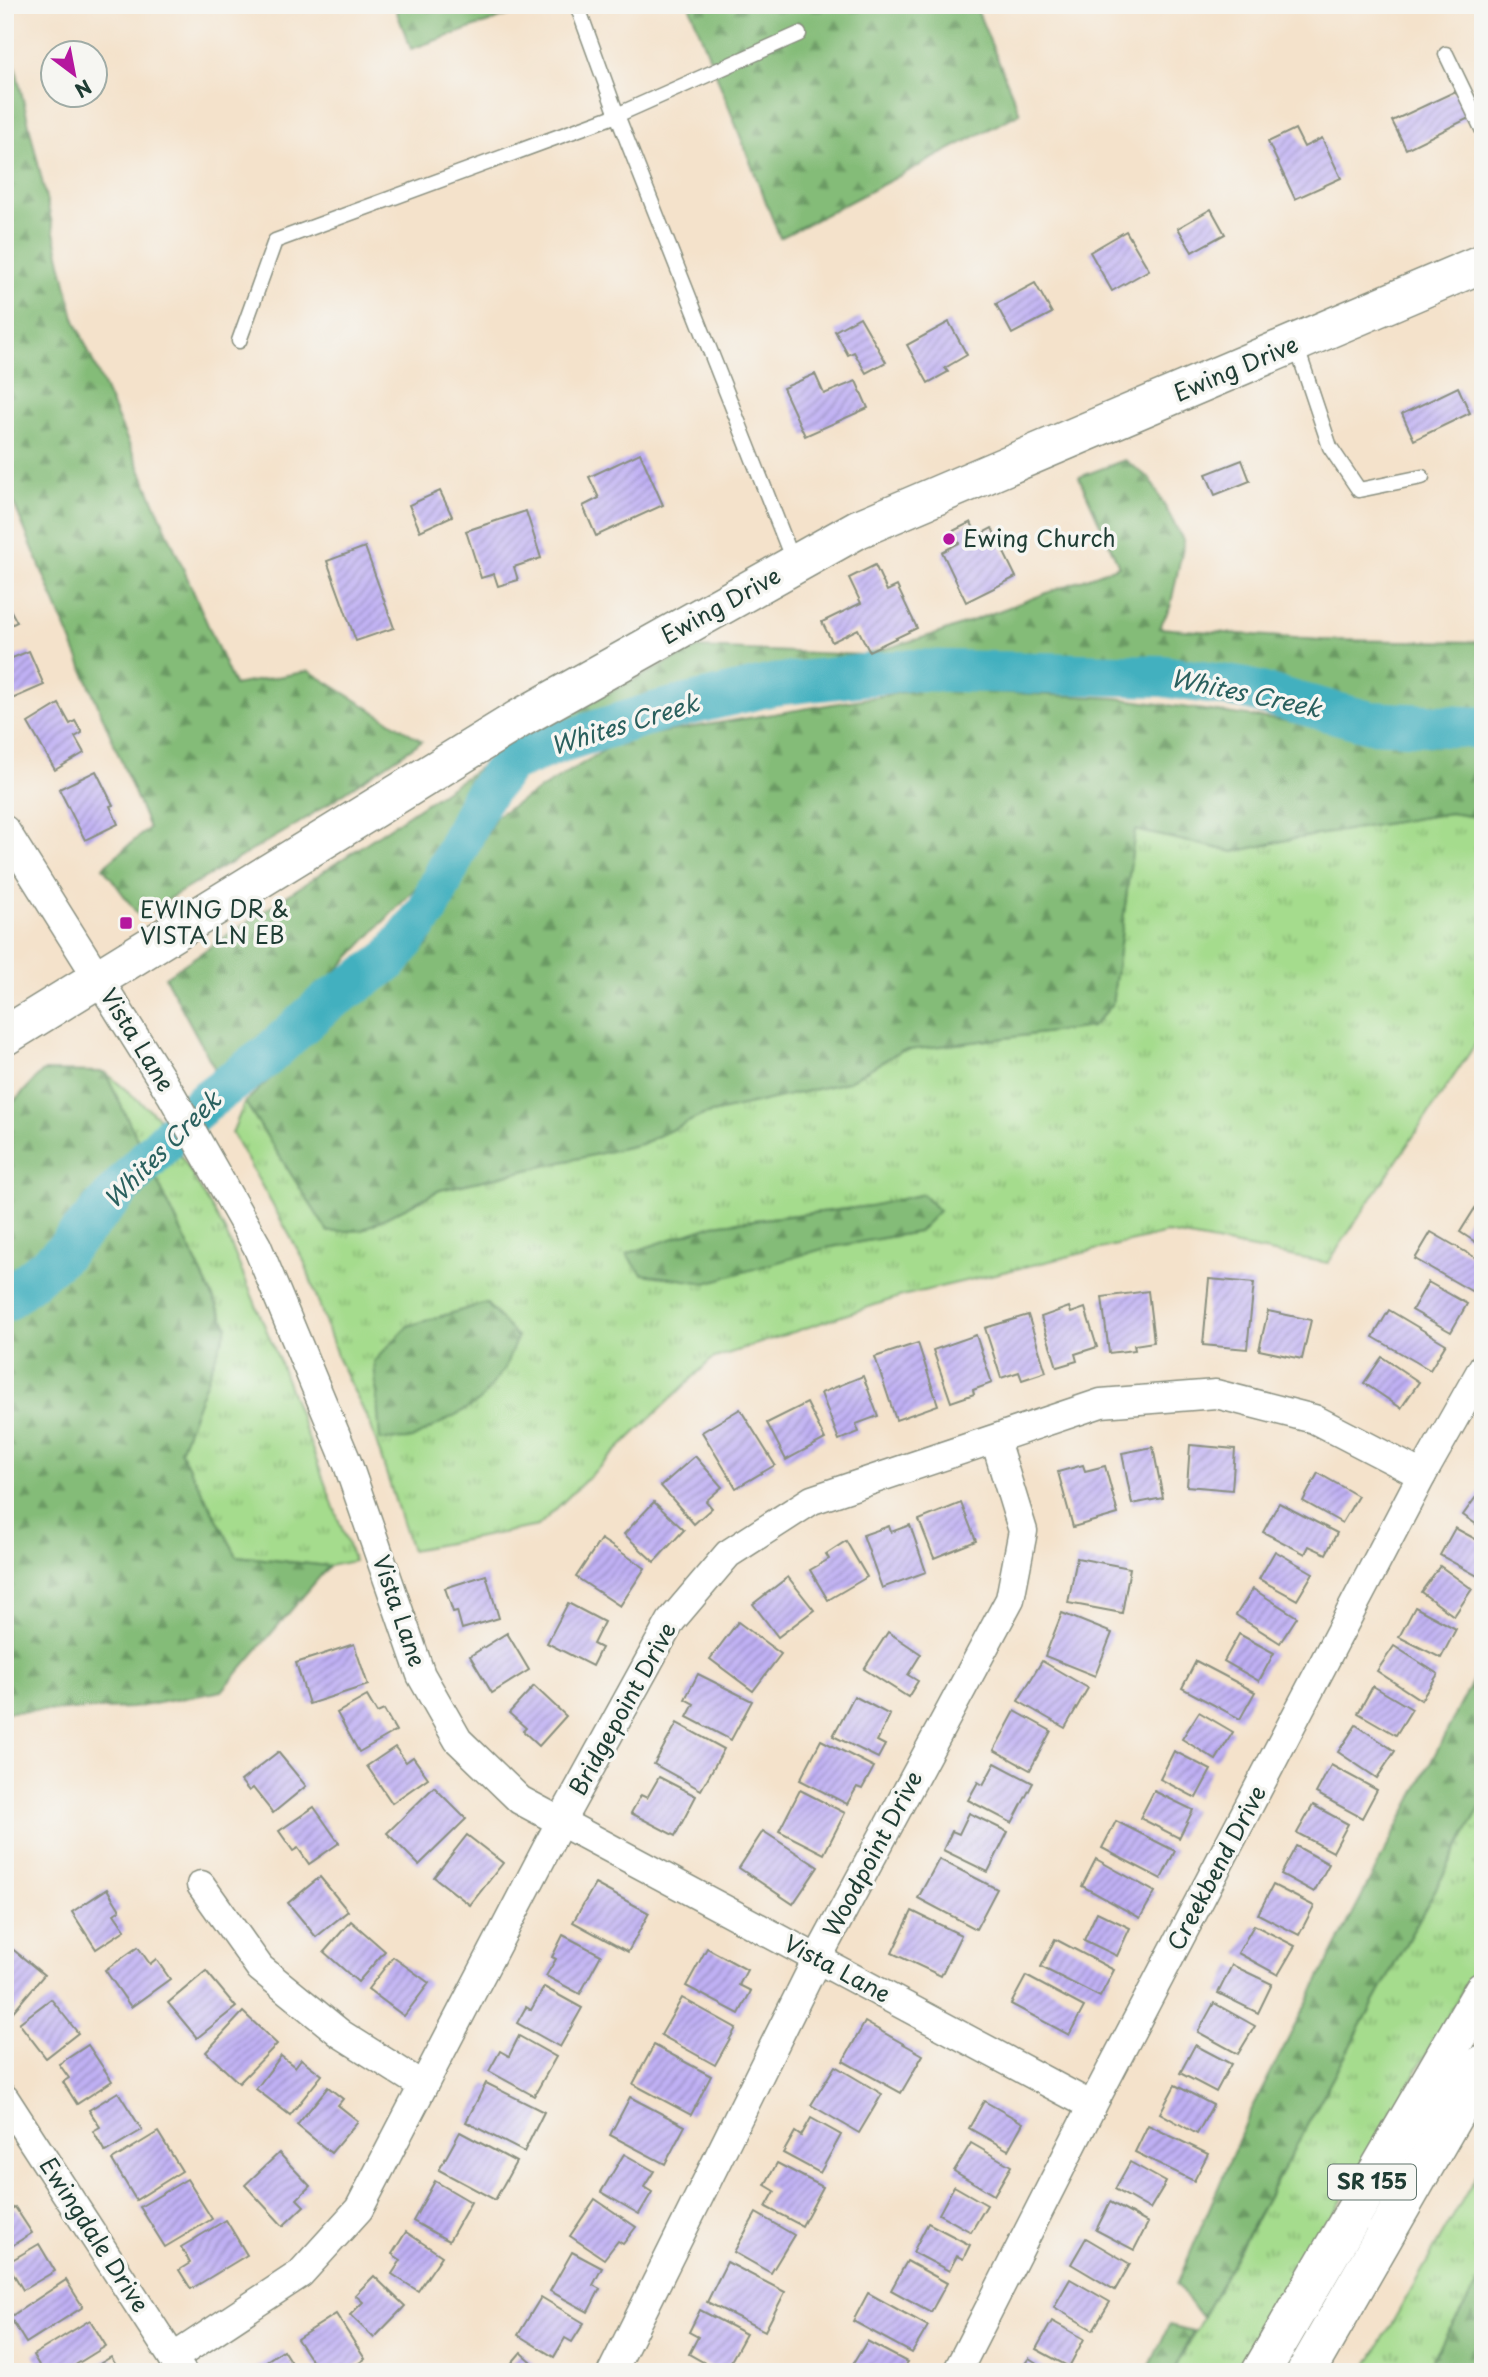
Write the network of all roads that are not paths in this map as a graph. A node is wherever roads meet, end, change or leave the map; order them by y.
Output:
1 (577, 5) edge
2 (799, 34) dead end
3 (1446, 54) dead end
4 (617, 115) junction
5 (1483, 131) edge
6 (1483, 263) edge
7 (239, 341) dead end
8 (1296, 343) junction
9 (1422, 477) dead end
10 (795, 564) junction
11 (5, 830) edge
12 (100, 980) junction
13 (5, 1036) edge
14 (1483, 1367) edge
15 (995, 1440) junction
16 (1423, 1475) junction
17 (561, 1821) junction
18 (201, 1885) dead end
19 (817, 1959) junction
20 (1483, 1991) edge
21 (1483, 2064) edge
22 (423, 2086) junction
23 (5, 2099) edge
24 (1093, 2106) junction
25 (177, 2365) edge
26 (612, 2372) edge
27 (957, 2372) edge
28 (1261, 2372) edge
29 (1307, 2372) edge

1 - 4 lane
2 - 4 lane
3 - 5 lane
4 - 7 lane
4 - 10 lane
6 - 8 main road, Ewing Drive
8 - 9 lane
8 - 10 main road, Ewing Drive
10 - 12 main road, Ewing Drive
11 - 12 street, Vista Lane
12 - 13 main road, Ewing Drive
12 - 17 street, Vista Lane
14 - 16 street, Creekbend Drive
15 - 16 street, Bridgepoint Drive
15 - 17 street, Bridgepoint Drive
15 - 19 street, Woodpoint Drive
16 - 24 street, Creekbend Drive
17 - 19 street, Vista Lane
17 - 22 street, Bridgepoint Drive
18 - 22 street
19 - 24 street, Vista Lane
19 - 26 street, Woodpoint Drive
20 - 28 main road, SR 155
21 - 29 main road, SR 155
22 - 25 street, Bridgepoint Drive
23 - 25 street, Ewingdale Drive
24 - 27 street, Creekbend Drive

